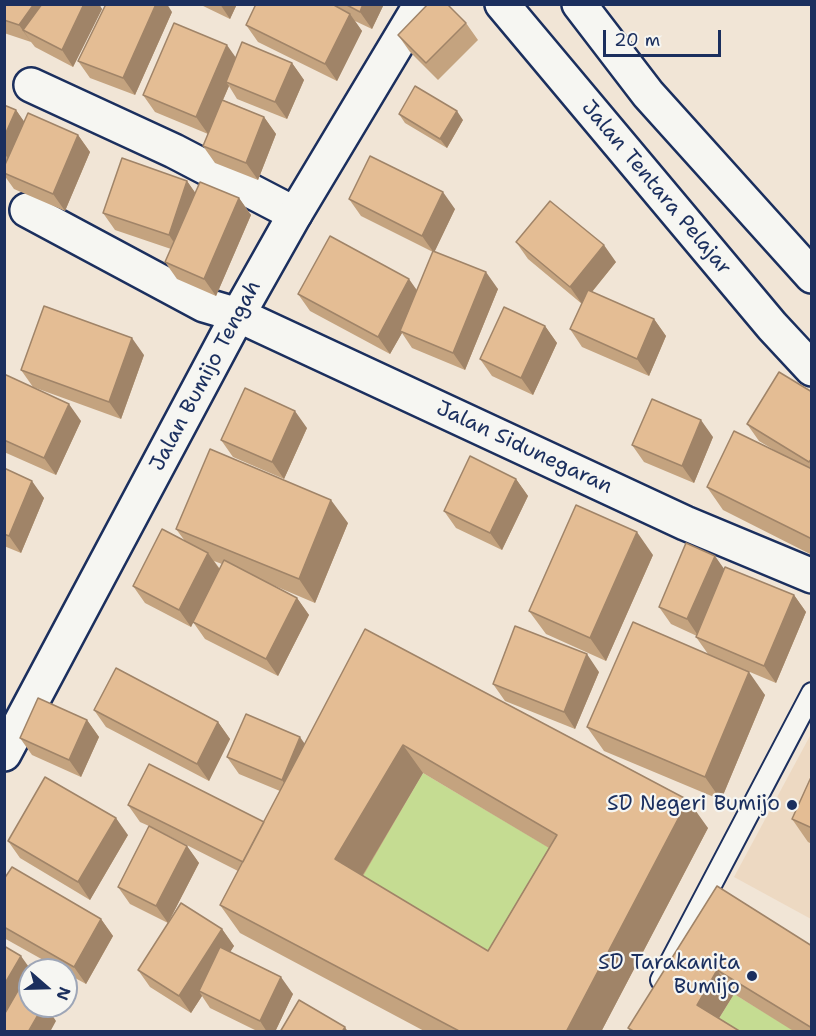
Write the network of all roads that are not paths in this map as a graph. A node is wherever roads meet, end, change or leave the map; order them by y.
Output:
1 (421, 4) edge
2 (502, 4) edge
3 (579, 4) edge
4 (31, 85) dead end
5 (27, 210) dead end
6 (294, 214) junction
7 (812, 276) edge
8 (238, 315) junction
9 (812, 369) edge
10 (812, 576) edge
11 (812, 693) edge
12 (4, 754) edge
13 (650, 1000) edge

1 - 6 street, Jalan Bumijo Tengah
2 - 9 street, Jalan Tentara Pelajar
3 - 7 street
4 - 6 street
5 - 8 street, Jalan Sidunegaran
6 - 8 street, Jalan Bumijo Tengah
8 - 10 street, Jalan Sidunegaran
8 - 12 street, Jalan Bumijo Tengah
11 - 13 lane

